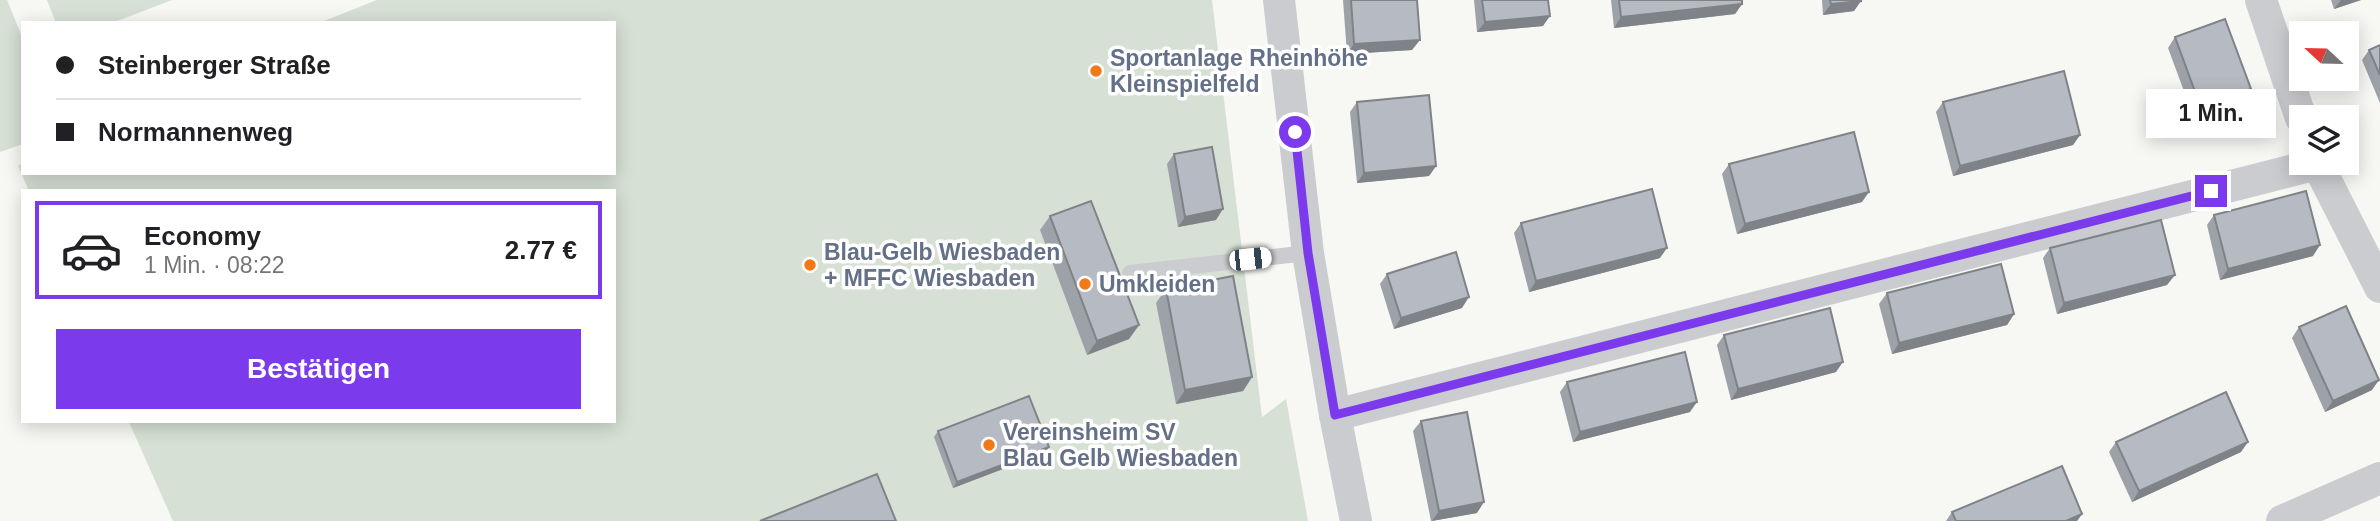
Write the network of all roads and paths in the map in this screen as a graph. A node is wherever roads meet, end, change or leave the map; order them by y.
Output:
1 (1279, 0) edge
2 (2261, 0) edge
3 (2297, 105) edge
4 (2289, 170) edge
5 (2323, 175) edge
6 (1308, 253) junction
7 (1130, 272) dead end
8 (2380, 287) edge
9 (1335, 415) junction
10 (2380, 478) edge
11 (1356, 521) edge
12 (2282, 521) edge

1 - 6 street
2 - 3 street
4 - 9 street
5 - 8 street
6 - 7 lane
6 - 9 street
9 - 11 street
10 - 12 street

